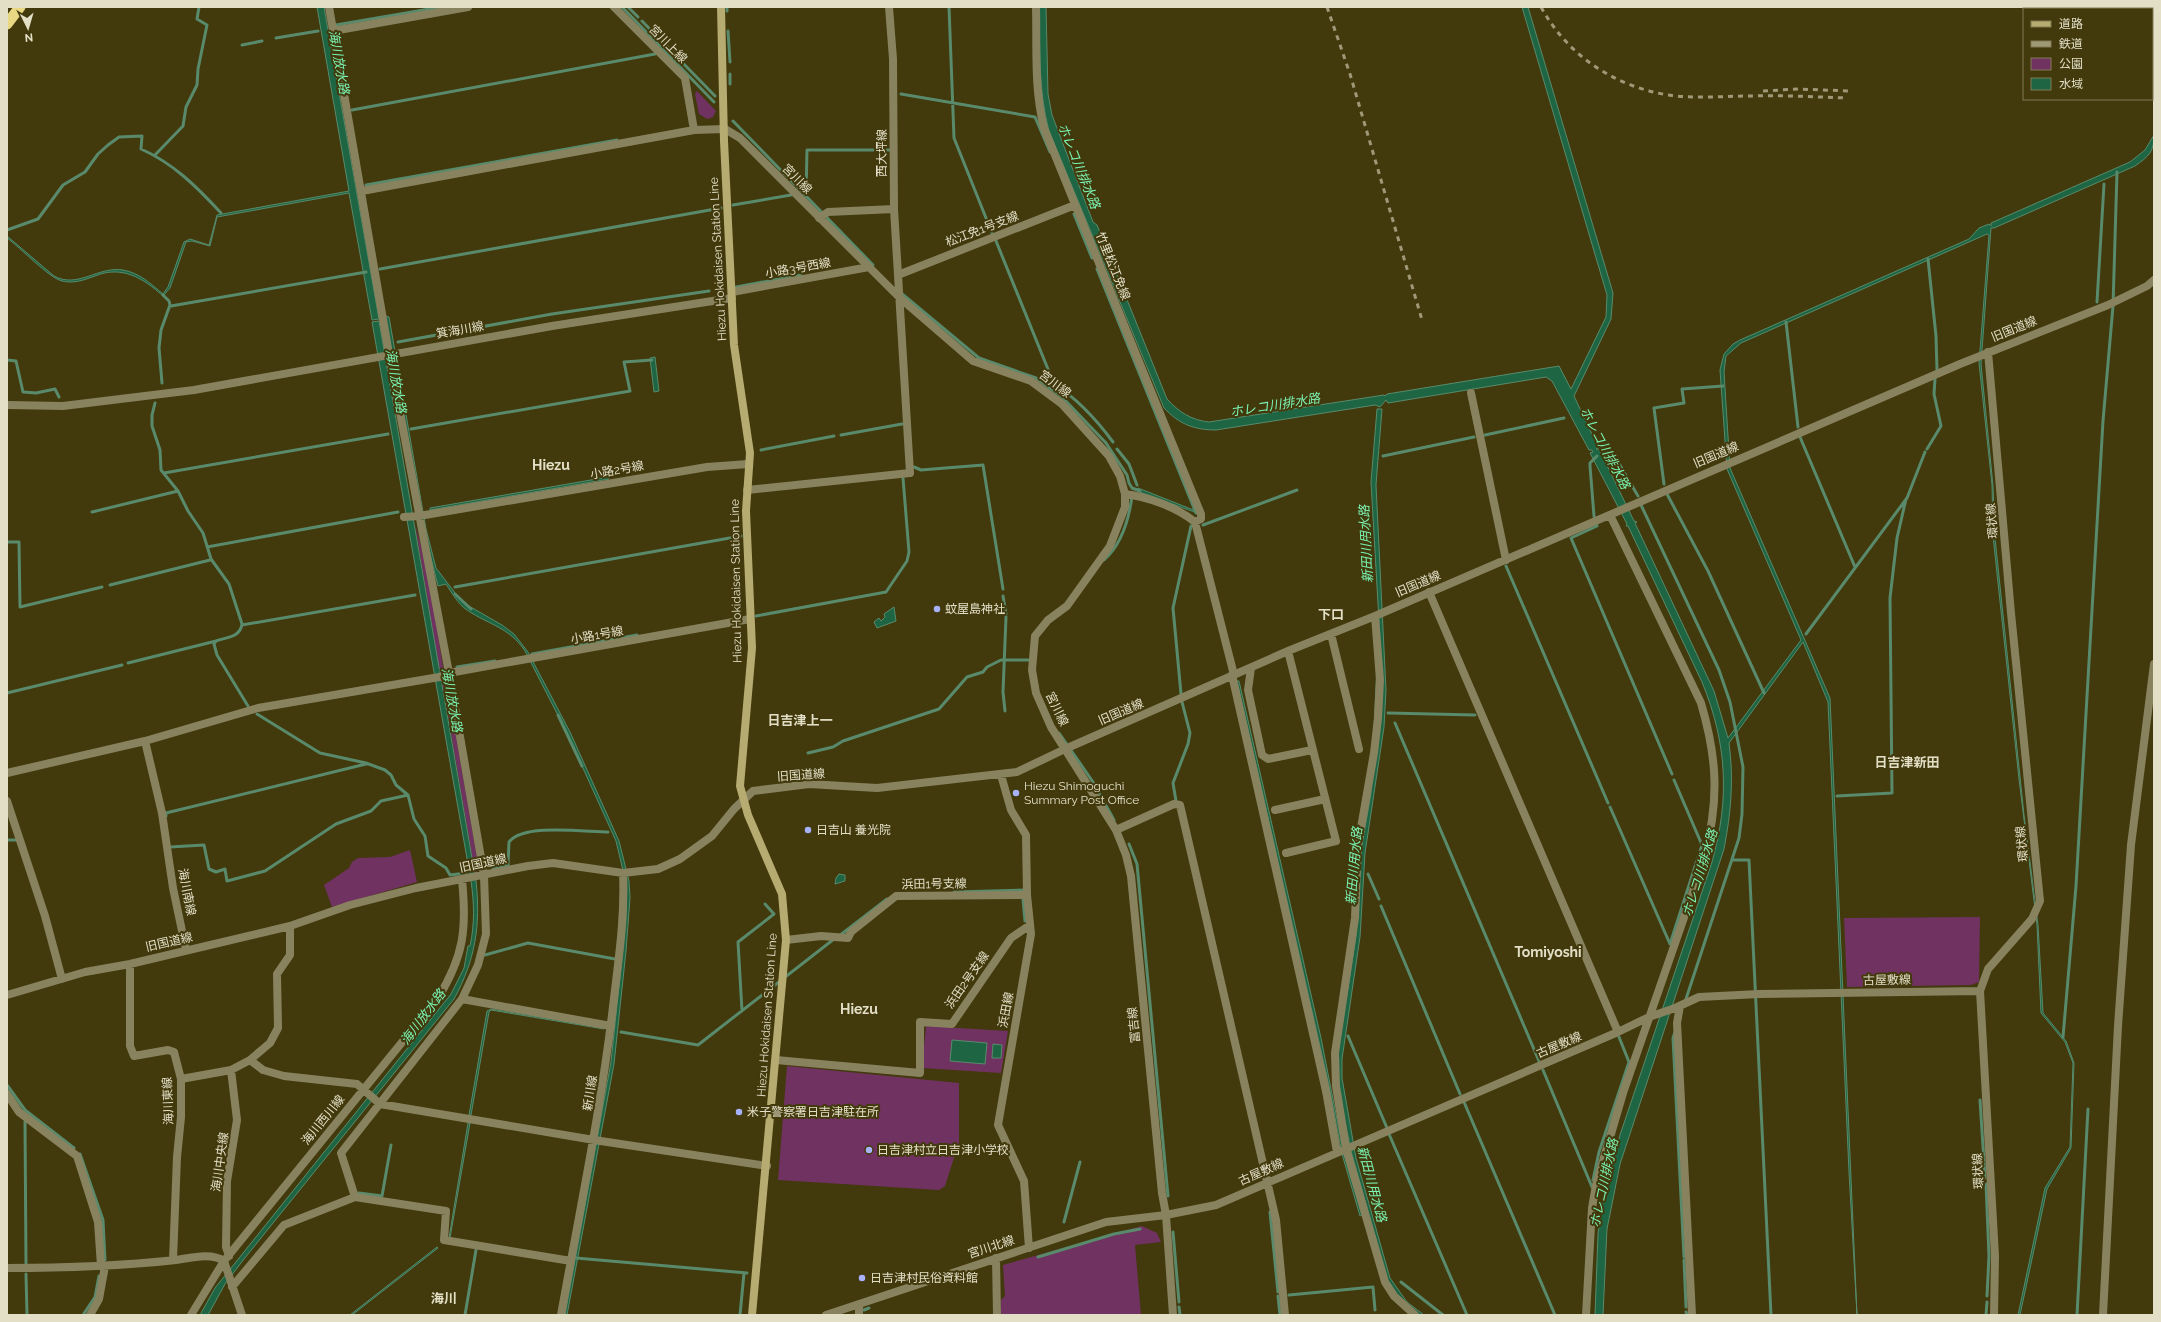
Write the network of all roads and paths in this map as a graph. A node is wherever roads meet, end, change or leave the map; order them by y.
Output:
1 (20, 7) edge
2 (329, 7) edge
3 (468, 7) edge
4 (614, 7) edge
5 (721, 7) edge
6 (889, 7) edge
7 (1036, 7) edge
8 (7, 24) edge
9 (333, 31) junction
10 (725, 129) junction
11 (694, 130) junction
12 (362, 191) junction
13 (1075, 205) junction
14 (894, 209) junction
15 (819, 218) junction
16 (869, 267) junction
17 (898, 275) junction
18 (2154, 280) edge
19 (732, 295) junction
20 (900, 298) junction
21 (1988, 352) junction
22 (389, 354) junction
23 (1471, 393) dead end
24 (7, 405) edge
25 (748, 464) junction
26 (747, 490) junction
27 (1125, 494) junction
28 (1613, 513) junction
29 (404, 516) dead end
30 (417, 516) junction
31 (1195, 522) junction
32 (1506, 560) junction
33 (1429, 592) junction
34 (1375, 616) junction
35 (750, 619) junction
36 (1331, 634) junction
37 (1288, 651) junction
38 (2154, 664) edge
39 (1251, 668) junction
40 (447, 675) junction
41 (1233, 675) junction
42 (145, 741) junction
43 (1065, 749) junction
44 (1359, 749) dead end
45 (1312, 750) junction
46 (7, 773) edge
47 (1001, 775) junction
48 (1325, 799) junction
49 (743, 800) junction
50 (7, 801) edge
51 (1275, 810) dead end
52 (1116, 830) junction
53 (1286, 853) dead end
54 (623, 873) junction
55 (481, 876) junction
56 (465, 880) junction
57 (1027, 895) junction
58 (1030, 925) junction
59 (290, 926) junction
60 (786, 940) junction
61 (186, 950) junction
62 (130, 964) junction
63 (62, 979) junction
64 (1980, 991) junction
65 (7, 995) edge
66 (462, 999) junction
67 (1678, 1007) junction
68 (1652, 1016) junction
69 (611, 1026) junction
70 (1618, 1032) junction
71 (250, 1060) junction
72 (776, 1060) junction
73 (231, 1070) junction
74 (181, 1079) junction
75 (364, 1091) junction
76 (7, 1094) edge
77 (378, 1103) junction
78 (594, 1140) junction
79 (1346, 1148) junction
80 (1337, 1152) junction
81 (767, 1166) junction
82 (1268, 1182) junction
83 (355, 1197) junction
84 (1166, 1215) junction
85 (1029, 1248) junction
86 (996, 1258) junction
87 (173, 1260) junction
88 (571, 1261) junction
89 (226, 1262) junction
90 (103, 1266) junction
91 (7, 1268) edge
92 (232, 1285) junction
93 (859, 1304) junction
94 (90, 1315) edge
95 (191, 1315) edge
96 (242, 1315) edge
97 (561, 1315) edge
98 (752, 1315) edge
99 (826, 1315) edge
100 (859, 1315) edge
101 (997, 1315) edge
102 (1173, 1315) edge
103 (1285, 1315) edge
104 (1415, 1315) edge
105 (1586, 1315) edge
106 (1692, 1315) edge
107 (1994, 1315) edge
108 (2104, 1315) edge

1 - 8 highway
2 - 9 street
3 - 9 street
4 - 11 street, 宮川上線
5 - 10 main road, Hiezu Hokidaisen Station Line
6 - 14 street, 西大坪線
7 - 13 street, 竹里松江免線
9 - 12 street
10 - 11 street
10 - 15 street, 宮川線
10 - 19 main road, Hiezu Hokidaisen Station Line
11 - 12 street
12 - 22 street
13 - 17 street, 松江免1号支線
13 - 31 street, 竹里松江免線
14 - 15 street
14 - 17 street, 西大坪線
15 - 16 street, 宮川線
16 - 19 street, 小路3号西線
16 - 20 street, 宮川線
17 - 20 street, 西大坪線
18 - 21 street, 旧国道線
19 - 22 street, 箕海川線
19 - 25 main road, Hiezu Hokidaisen Station Line
20 - 26 street, 西大坪線
20 - 27 street, 宮川線
21 - 28 street, 旧国道線
21 - 64 street, 環状線
22 - 24 street, 箕海川線
22 - 30 street
23 - 32 street
25 - 26 main road, Hiezu Hokidaisen Station Line
25 - 30 street, 小路2号線
26 - 35 main road, Hiezu Hokidaisen Station Line
27 - 31 street
27 - 43 street, 宮川線
28 - 32 street, 旧国道線
28 - 68 street
29 - 30 street, 小路2号線
30 - 40 street
31 - 41 street
32 - 33 street, 旧国道線
33 - 34 street, 旧国道線
33 - 70 street
34 - 36 street, 旧国道線
34 - 79 street
35 - 40 street, 小路1号線
35 - 49 main road, Hiezu Hokidaisen Station Line
36 - 37 street, 旧国道線
36 - 44 street
37 - 39 street, 旧国道線
37 - 45 street
38 - 108 street
39 - 41 street, 旧国道線
39 - 45 street
40 - 42 street, 小路1号線
40 - 55 street
41 - 43 street, 旧国道線
41 - 80 street
42 - 46 street, 小路1号線
42 - 61 street, 海川南線
43 - 47 street, 旧国道線
43 - 52 street, 富吉線
45 - 48 street
47 - 49 street, 旧国道線
47 - 57 street, 浜田線
48 - 51 street
48 - 53 street
49 - 54 street, 旧国道線
49 - 60 main road, Hiezu Hokidaisen Station Line
50 - 63 street
52 - 82 street
52 - 84 street, 富吉線
54 - 55 street, 旧国道線
54 - 69 street, 新川線
55 - 56 street, 旧国道線
55 - 66 street
56 - 59 street, 旧国道線
56 - 75 street, 海川西川線
57 - 58 street, 浜田線
57 - 60 street, 浜田1号支線
58 - 72 street, 浜田2号支線
58 - 85 street, 浜田線
59 - 61 street, 旧国道線
59 - 71 street
60 - 72 main road, Hiezu Hokidaisen Station Line
61 - 62 street, 旧国道線
62 - 63 street, 旧国道線
62 - 74 street, 海川東線
63 - 65 street, 旧国道線
64 - 67 street, 古屋敷線
64 - 107 street, 環状線
66 - 69 street
66 - 77 street
67 - 68 street, 古屋敷線
67 - 106 street
68 - 70 street, 古屋敷線
68 - 105 street
69 - 78 street, 新川線
70 - 79 street, 古屋敷線
71 - 73 street
71 - 75 street
72 - 81 main road, Hiezu Hokidaisen Station Line
73 - 74 street
73 - 89 street, 海川中央線
74 - 87 street, 海川東線
75 - 77 street
75 - 89 street, 海川西川線
76 - 90 street
77 - 78 street
77 - 83 street
78 - 81 street
78 - 88 street, 新川線
79 - 80 street, 古屋敷線
79 - 104 street
80 - 82 street, 古屋敷線
81 - 98 main road, Hiezu Hokidaisen Station Line
82 - 84 street, 古屋敷線
82 - 103 street
83 - 88 street
83 - 92 street
84 - 85 street, 宮川北線
84 - 102 street, 富吉線
85 - 86 street, 宮川北線
86 - 93 street, 宮川北線
86 - 101 street
87 - 89 street
87 - 90 street
88 - 97 street, 新川線
89 - 92 street, 海川中央線
89 - 95 street, 海川西川線
90 - 91 street
90 - 94 street
92 - 96 street, 海川中央線
93 - 99 street, 宮川北線
93 - 100 street

